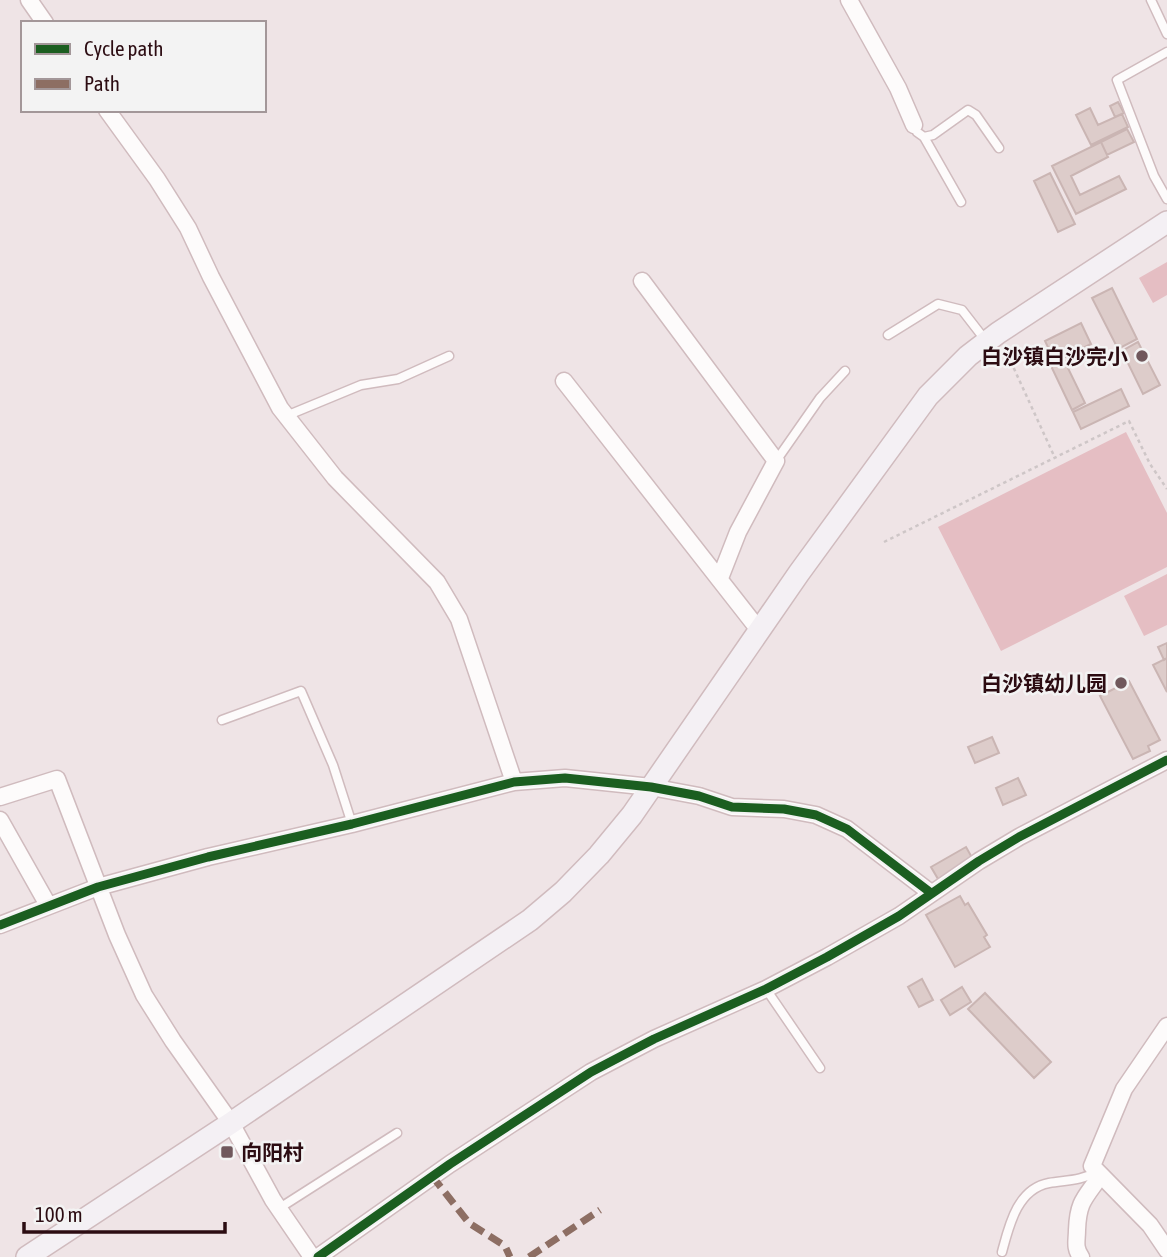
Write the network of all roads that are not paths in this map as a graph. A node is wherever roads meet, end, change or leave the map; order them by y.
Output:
1 (29, 0) edge
2 (849, 0) edge
3 (1151, 0) edge
4 (44, 21) edge
5 (1167, 34) edge
6 (1167, 52) edge
7 (108, 112) edge
8 (919, 131) junction
9 (999, 148) dead end
10 (1167, 199) edge
11 (961, 201) dead end
12 (1167, 222) edge
13 (642, 281) dead end
14 (888, 335) dead end
15 (992, 337) junction
16 (449, 356) dead end
17 (845, 371) dead end
18 (565, 381) dead end
19 (286, 416) junction
20 (776, 461) junction
21 (720, 578) junction
22 (759, 630) junction
23 (222, 720) dead end
24 (1167, 760) edge
25 (514, 782) junction
26 (651, 787) junction
27 (0, 797) edge
28 (0, 820) edge
29 (352, 824) junction
30 (98, 887) junction
31 (931, 893) junction
32 (48, 905) junction
33 (0, 925) edge
34 (766, 989) junction
35 (1167, 1027) edge
36 (820, 1068) dead end
37 (231, 1123) junction
38 (397, 1133) dead end
39 (1099, 1173) junction
40 (278, 1209) junction
41 (1167, 1251) edge
42 (1002, 1252) dead end
43 (27, 1257) edge
44 (312, 1257) edge
45 (318, 1257) edge
46 (1081, 1257) edge

1 - 4 street
2 - 8 street
3 - 5 lane
6 - 10 lane
7 - 19 street
8 - 9 lane
8 - 11 lane
12 - 15 main road
13 - 20 street
14 - 15 lane
15 - 22 main road
16 - 19 lane
17 - 20 lane
18 - 21 street
19 - 25 street
20 - 21 street
21 - 22 street
22 - 26 main road
23 - 29 lane
24 - 31 street
25 - 26 street
25 - 29 street
26 - 31 street
26 - 37 main road
27 - 30 street
28 - 32 street
29 - 30 street
30 - 32 street
30 - 37 street
31 - 34 street
32 - 33 street
34 - 36 lane
34 - 45 street
35 - 39 street
37 - 40 street
37 - 43 main road
38 - 40 lane
39 - 41 street
39 - 42 lane
39 - 46 street
40 - 44 street

